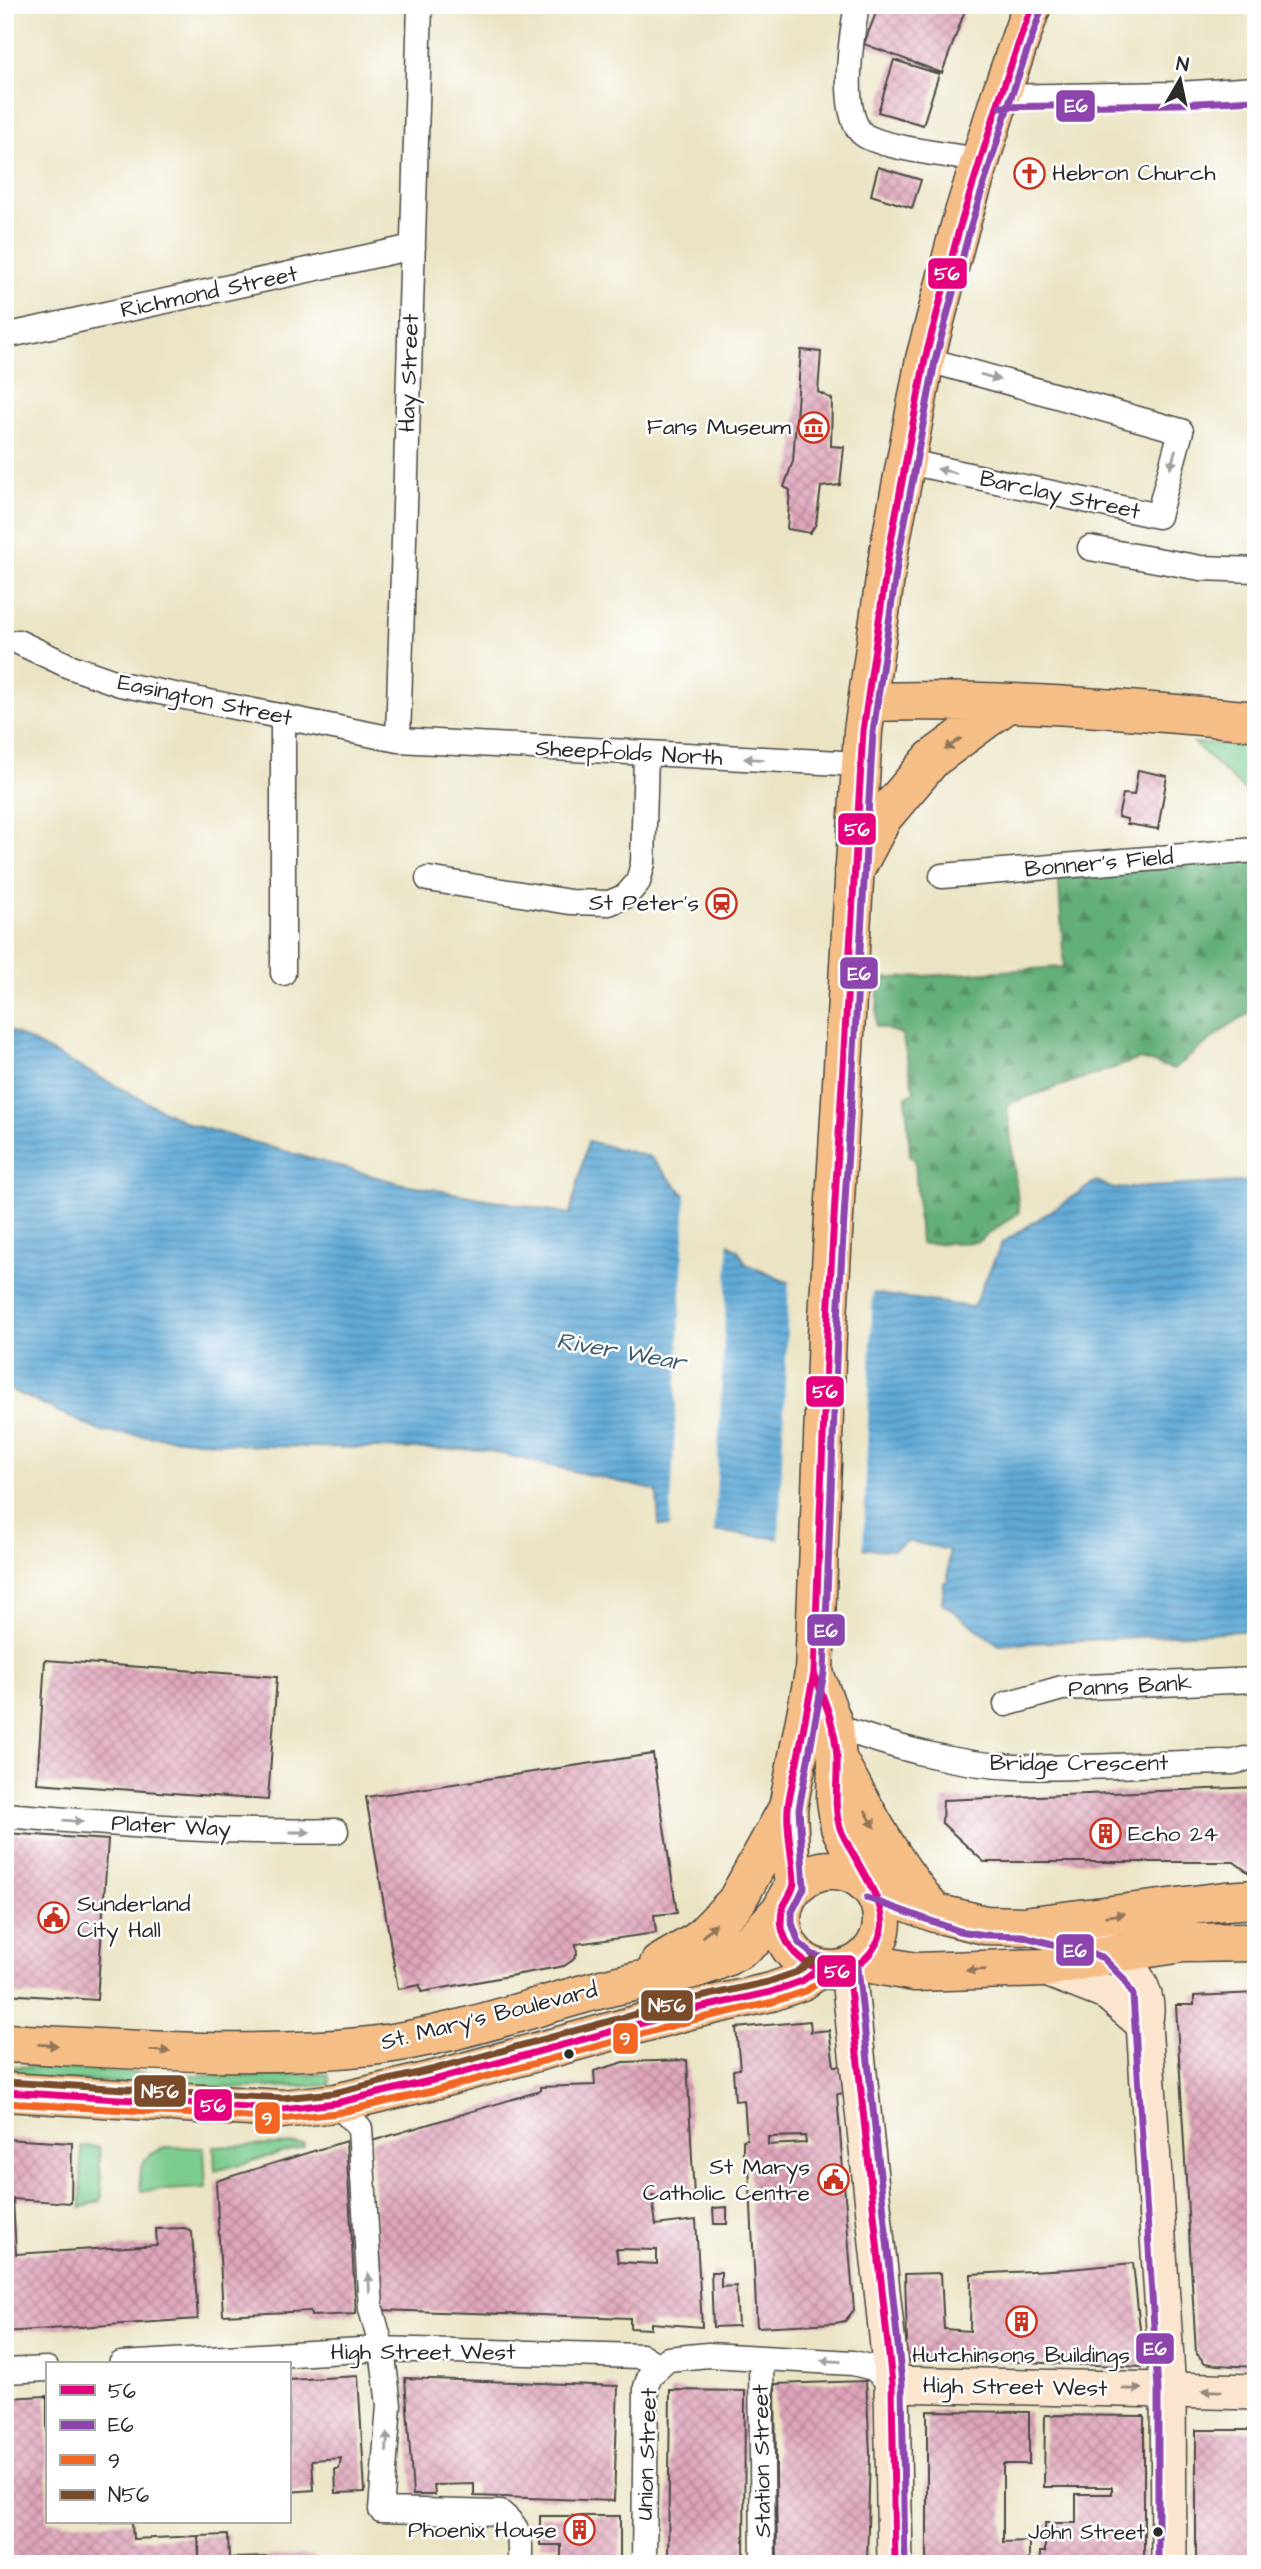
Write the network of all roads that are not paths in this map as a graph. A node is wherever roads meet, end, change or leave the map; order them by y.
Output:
1 (419, 5) edge
2 (857, 5) edge
3 (1032, 5) edge
4 (1256, 89) edge
5 (1000, 97) junction
6 (980, 160) junction
7 (413, 247) junction
8 (5, 337) edge
9 (925, 359) junction
10 (904, 461) junction
11 (1090, 548) dead end
12 (1256, 570) edge
13 (18, 642) dead end
14 (868, 702) junction
15 (1008, 703) junction
16 (283, 716) junction
17 (1256, 721) edge
18 (398, 740) junction
19 (646, 754) junction
20 (860, 764) junction
21 (1256, 850) edge
22 (854, 872) junction
23 (942, 876) dead end
24 (428, 879) dead end
25 (283, 973) dead end
26 (814, 1657) junction
27 (1256, 1680) edge
28 (1006, 1704) dead end
29 (836, 1743) junction
30 (1252, 1756) edge
31 (788, 1808) junction
32 (5, 1815) edge
33 (337, 1831) dead end
34 (869, 1886) junction
35 (788, 1898) junction
36 (1256, 1899) edge
37 (935, 1913) junction
38 (1023, 1926) junction
39 (1256, 1942) edge
40 (1116, 1953) junction
41 (842, 1967) junction
42 (1045, 1968) junction
43 (632, 1980) junction
44 (1144, 2024) junction
45 (5, 2043) edge
46 (5, 2092) edge
47 (336, 2103) junction
48 (383, 2349) junction
49 (761, 2358) junction
50 (650, 2361) junction
51 (156, 2362) edge
52 (46, 2369) edge
53 (5, 2371) edge
54 (892, 2385) junction
55 (1168, 2390) junction
56 (1256, 2392) edge
57 (520, 2564) edge
58 (644, 2564) edge
59 (763, 2564) edge
60 (895, 2564) edge
61 (1169, 2564) edge

1 - 7 street, Hay Street
2 - 6 street
3 - 5 main road
4 - 5 street
5 - 6 main road
6 - 9 main road
7 - 8 street, Richmond Street
7 - 18 street, Hay Street
9 - 10 main road
9 -> 10 street, Barclay Street
10 - 14 main road
11 - 12 street
13 - 16 street, Easington Street
14 - 15 main road
14 - 20 main road
15 - 17 main road
15 -> 22 main road
16 - 18 street, Easington Street
16 - 25 street
18 - 19 street, Sheepfolds North
20 -> 19 street, Sheepfolds North
19 - 24 street
20 - 22 main road
21 - 23 street, Bonner's Field
22 - 26 main road
26 - 29 main road
26 - 31 main road
27 - 28 street, Panns Bank
29 - 30 street, Bridge Crescent
29 - 34 main road
29 -> 37 main road
31 - 35 main road
43 -> 31 main road
32 -> 33 street, Plater Way
34 - 35 main road
34 - 37 main road
34 - 41 main road
35 - 41 main road
35 - 43 main road, St. Mary's Boulevard
38 -> 36 main road
37 - 38 main road
38 - 40 street
39 - 40 main road
40 - 42 main road
40 - 44 street
42 -> 41 main road
41 - 47 main road, St. Mary's Boulevard
41 - 54 street
42 - 44 street
45 -> 43 main road, St. Mary's Boulevard
44 - 55 street
46 - 47 main road, St. Mary's Boulevard
48 -> 47 street
48 - 50 street, High Street West
48 - 51 street, High Street West
57 -> 48 street
49 - 50 street, High Street West
54 -> 49 street, High Street West
49 - 59 street, Station Street
50 - 58 street, Union Street
52 - 53 street
54 -> 55 street, High Street West
54 - 60 street
56 -> 55 street, High Street West
55 - 61 street

